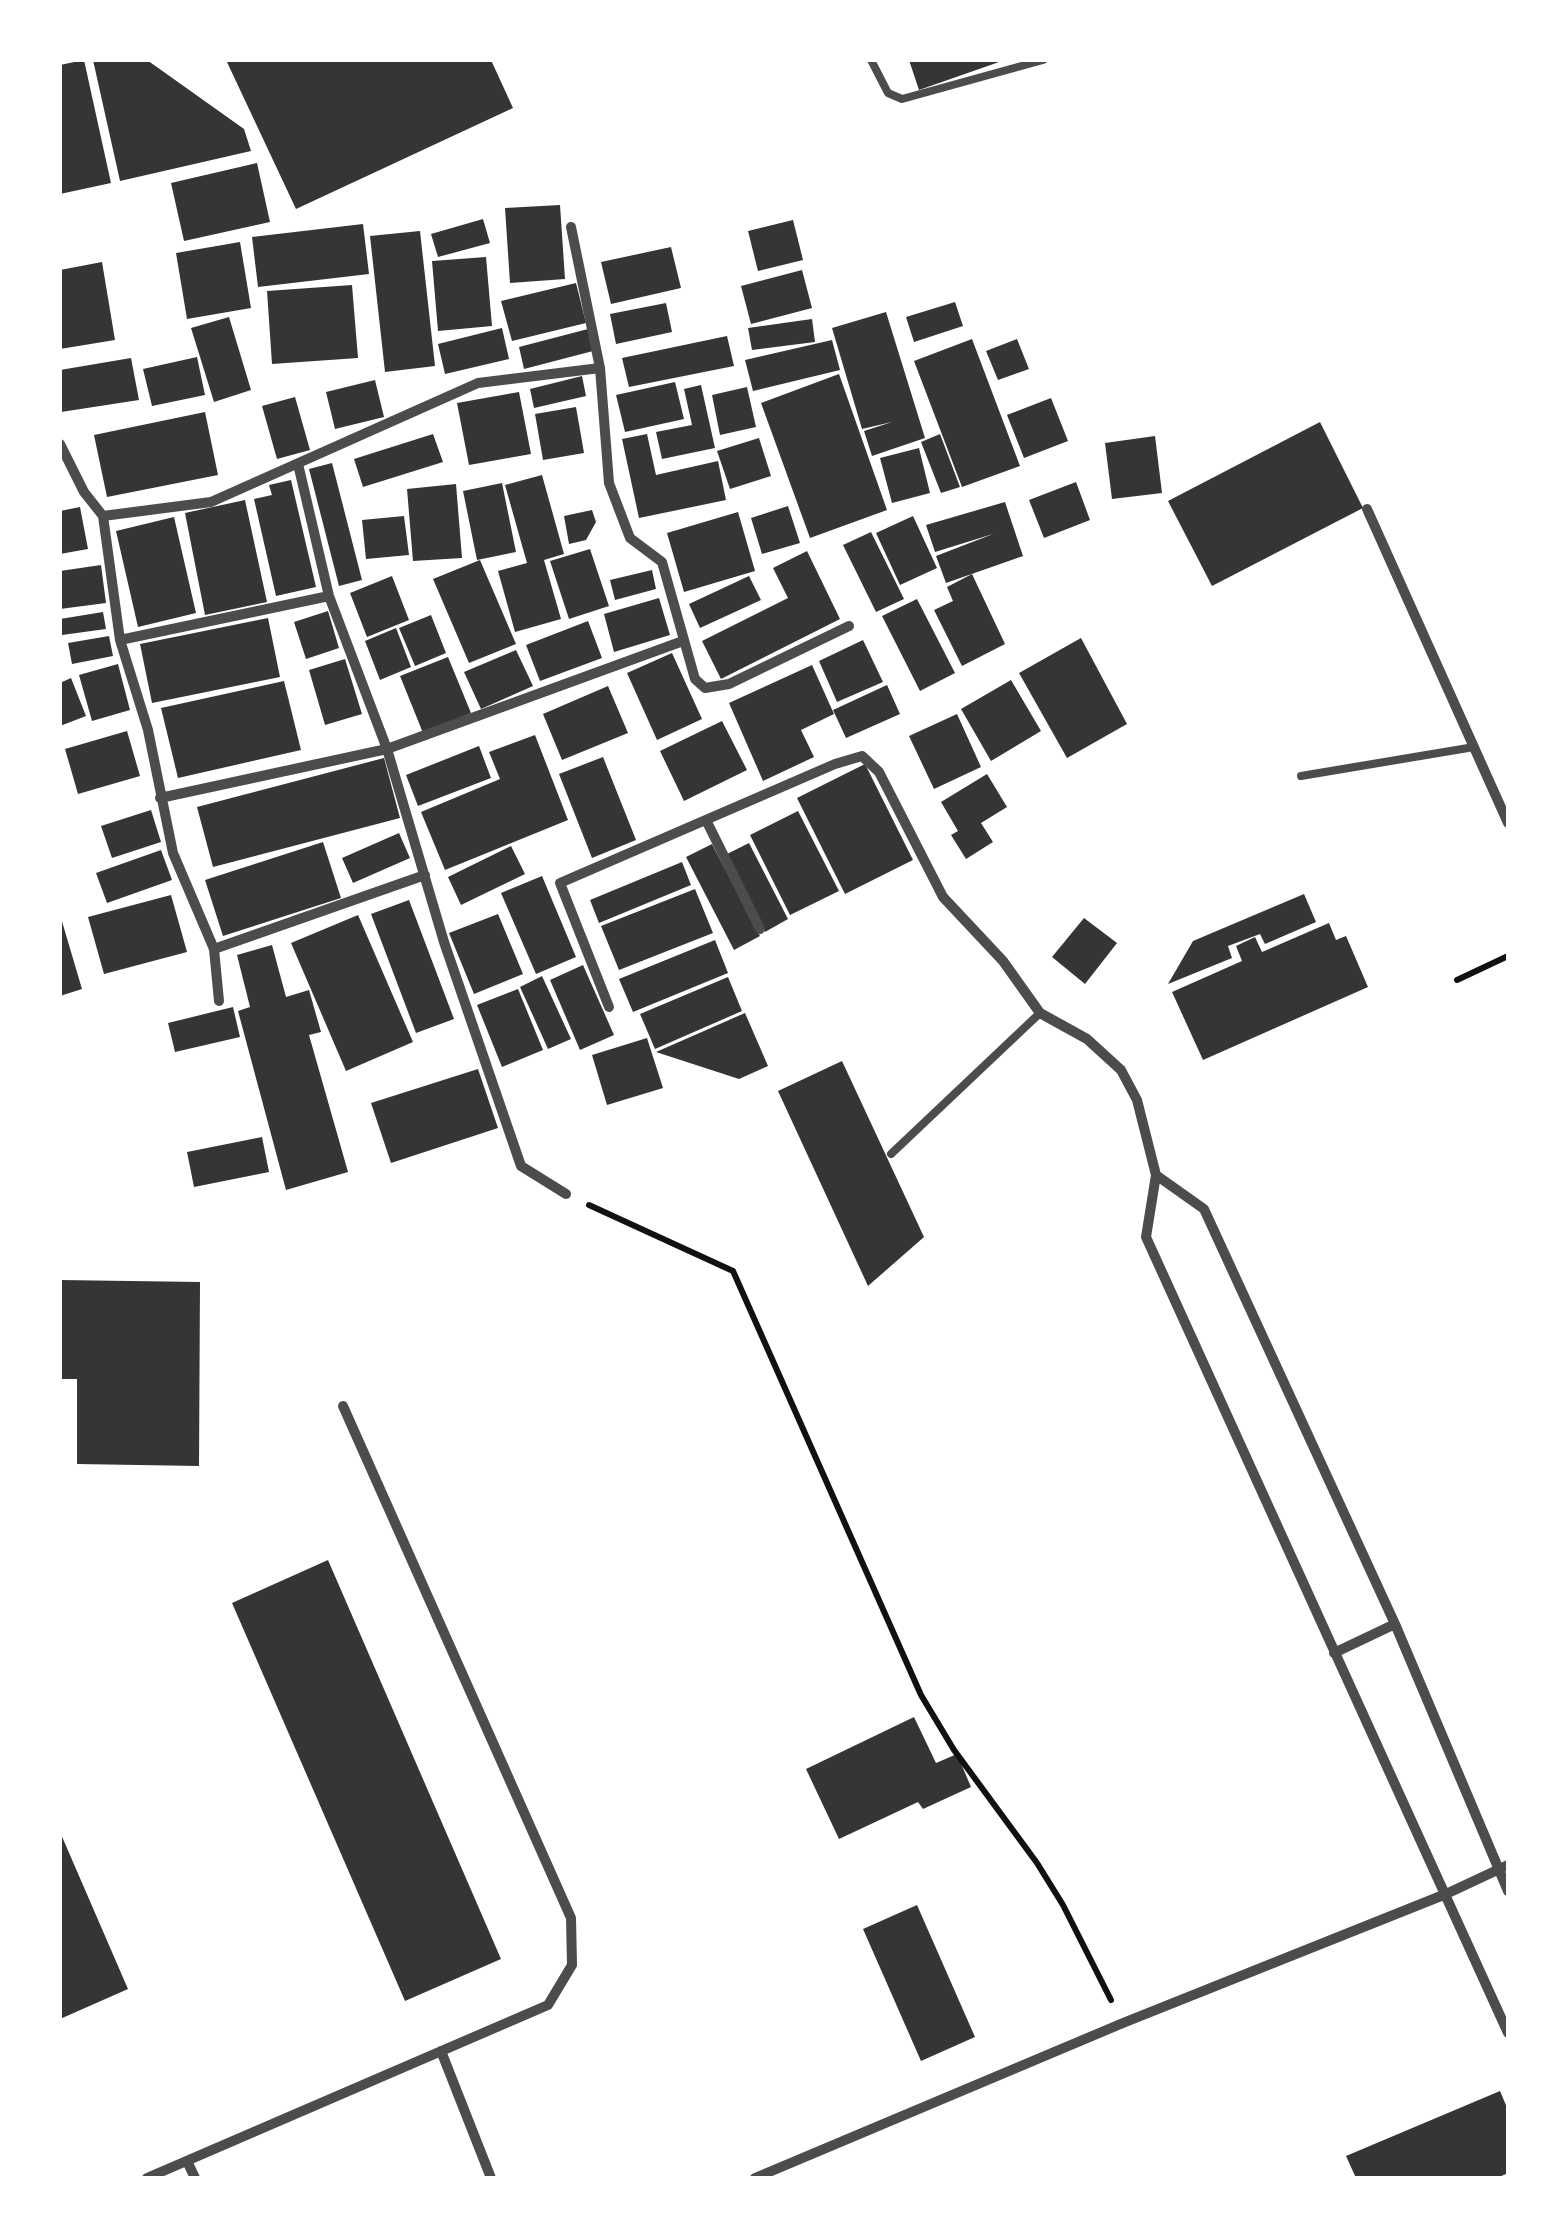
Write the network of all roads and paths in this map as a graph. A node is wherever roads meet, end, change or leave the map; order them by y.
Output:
1 (871, 60) edge
2 (1043, 60) edge
3 (571, 226) dead end
4 (600, 368) junction
5 (60, 444) edge
6 (298, 464) junction
7 (1367, 509) dead end
8 (103, 516) junction
9 (329, 596) junction
10 (849, 626) dead end
11 (120, 640) junction
12 (683, 641) junction
13 (387, 748) junction
14 (1474, 748) junction
15 (1301, 776) dead end
16 (160, 798) junction
17 (706, 822) junction
18 (1508, 823) edge
19 (425, 875) junction
20 (760, 929) dead end
21 (214, 949) junction
22 (1508, 956) edge
23 (1457, 980) dead end
24 (219, 1001) dead end
25 (609, 1007) dead end
26 (1040, 1013) junction
27 (891, 1154) dead end
28 (1156, 1174) junction
29 (566, 1194) joint
30 (343, 1406) dead end
31 (1395, 1624) junction
32 (1334, 1653) junction
33 (1503, 1867) edge
34 (1508, 1891) edge
35 (1446, 1894) junction
36 (1123, 2023) junction
37 (1508, 2033) edge
38 (441, 2051) junction
39 (187, 2160) junction
40 (147, 2178) edge
41 (194, 2178) edge
42 (492, 2178) edge
43 (755, 2178) edge

1 - 2 lane
3 - 4 street
4 - 6 street
4 - 12 street
5 - 8 street
6 - 8 street
6 - 9 street
7 - 14 street
8 - 11 street
9 - 11 street
9 - 13 street
10 - 12 street
11 - 16 street
12 - 13 street
13 - 16 street
13 - 19 street
14 - 15 lane
14 - 18 street
16 - 21 street
17 - 20 street
17 - 25 street
17 - 26 street
19 - 21 street
19 - 29 street
21 - 24 street
22 - 23 path
26 - 27 lane
26 - 28 street
28 - 31 street
28 - 32 street
29 - 36 path
30 - 38 street
31 - 32 street
31 - 33 street
32 - 35 street
33 - 34 street
33 - 35 street
35 - 36 street
35 - 37 street
36 - 43 street
38 - 39 street
38 - 42 street
39 - 40 street
39 - 41 street

